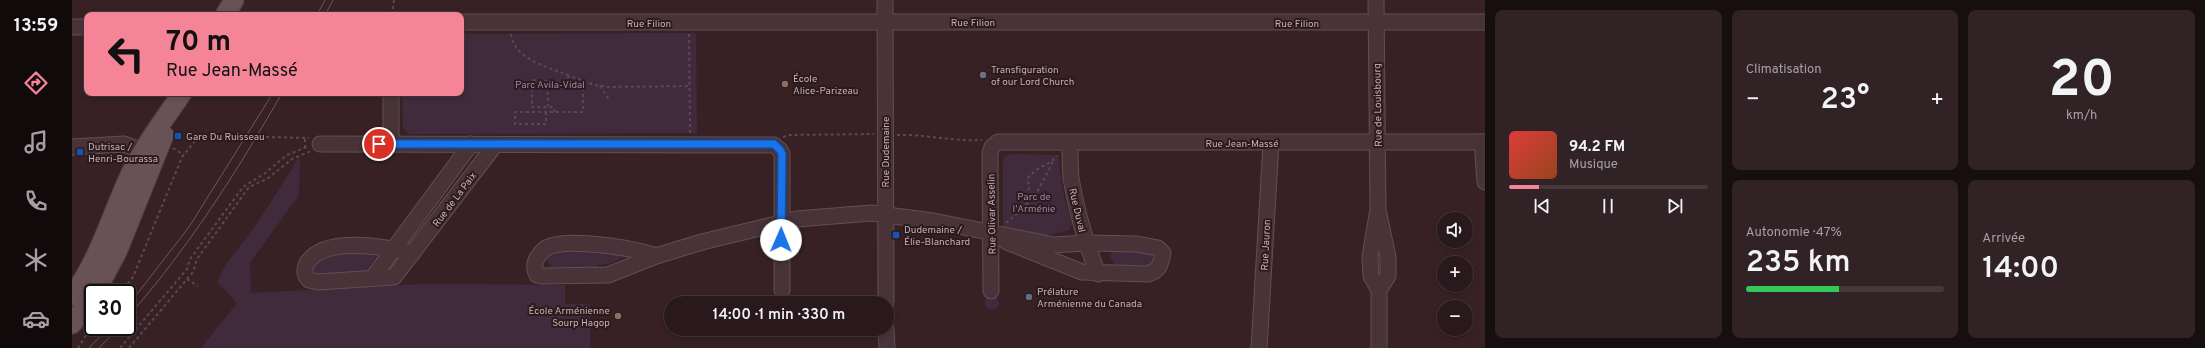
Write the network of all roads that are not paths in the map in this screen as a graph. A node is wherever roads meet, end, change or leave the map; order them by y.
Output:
1 (234, 0) edge
2 (885, 0) edge
3 (1376, 0) edge
4 (227, 12) edge
5 (464, 22) edge
6 (885, 22) junction
7 (1485, 22) edge
8 (1376, 23) junction
9 (84, 27) edge
10 (72, 28) edge
11 (180, 96) edge
12 (391, 96) edge
13 (998, 142) joint
14 (1378, 142) junction
15 (1484, 142) edge
16 (1271, 143) junction
17 (320, 144) road end
18 (391, 144) junction
19 (471, 144) junction
20 (495, 144) junction
21 (72, 147) edge
22 (1064, 148) junction
23 (149, 154) junction
24 (1485, 182) edge
25 (886, 215) junction
26 (782, 223) junction
27 (996, 230) junction
28 (1086, 243) junction
29 (394, 249) junction
30 (413, 253) junction
31 (656, 256) junction
32 (1098, 274) junction
33 (372, 277) junction
34 (100, 284) edge
35 (782, 290) dead end
36 (991, 291) dead end
37 (72, 296) edge
38 (886, 296) edge
39 (84, 308) edge
40 (72, 324) edge
41 (886, 336) edge
42 (887, 348) edge
43 (1259, 348) edge
44 (1379, 348) edge

1 - 4 main road
2 - 6 street, Rue Dudemaine
3 - 8 street, Rue de Louisbourg
5 - 6 street, Rue Filion
6 - 8 street, Rue Filion
6 - 25 street, Rue Dudemaine
7 - 8 street, Rue Filion
8 - 14 street, Rue de Louisbourg
9 - 10 street
11 - 23 main road
12 - 18 street
13 - 22 street, Rue Jean-Massé
13 - 27 street, Rue Olivar Asselin
14 - 15 street, Rue Jean-Massé
14 - 16 street, Rue Jean-Massé
14 - 44 street, Rue de Louisbourg
15 - 24 street
16 - 22 street, Rue Jean-Massé
16 - 43 street, Rue Jauron
17 - 18 street
18 - 19 street
19 - 20 street
19 - 29 street, Rue de La Paix
20 - 26 street
20 - 30 street, Rue de La Paix
21 - 23 street
22 - 28 street, Rue Duval
23 - 34 main road
23 - 37 main road
25 - 26 street
25 - 27 street
25 - 38 street, Rue Dudemaine
26 - 31 street
26 - 35 street
27 - 28 street
27 - 32 street
27 - 36 street, Rue Olivar Asselin
28 - 32 street, Rue Duval
28 - 32 street
29 - 30 street, Rue de La Paix
29 - 33 street, Rue de La Paix
29 - 33 street, Rue de La Paix
30 - 33 street, Rue de La Paix
31 - 31 street
39 - 40 main road
41 - 42 street

